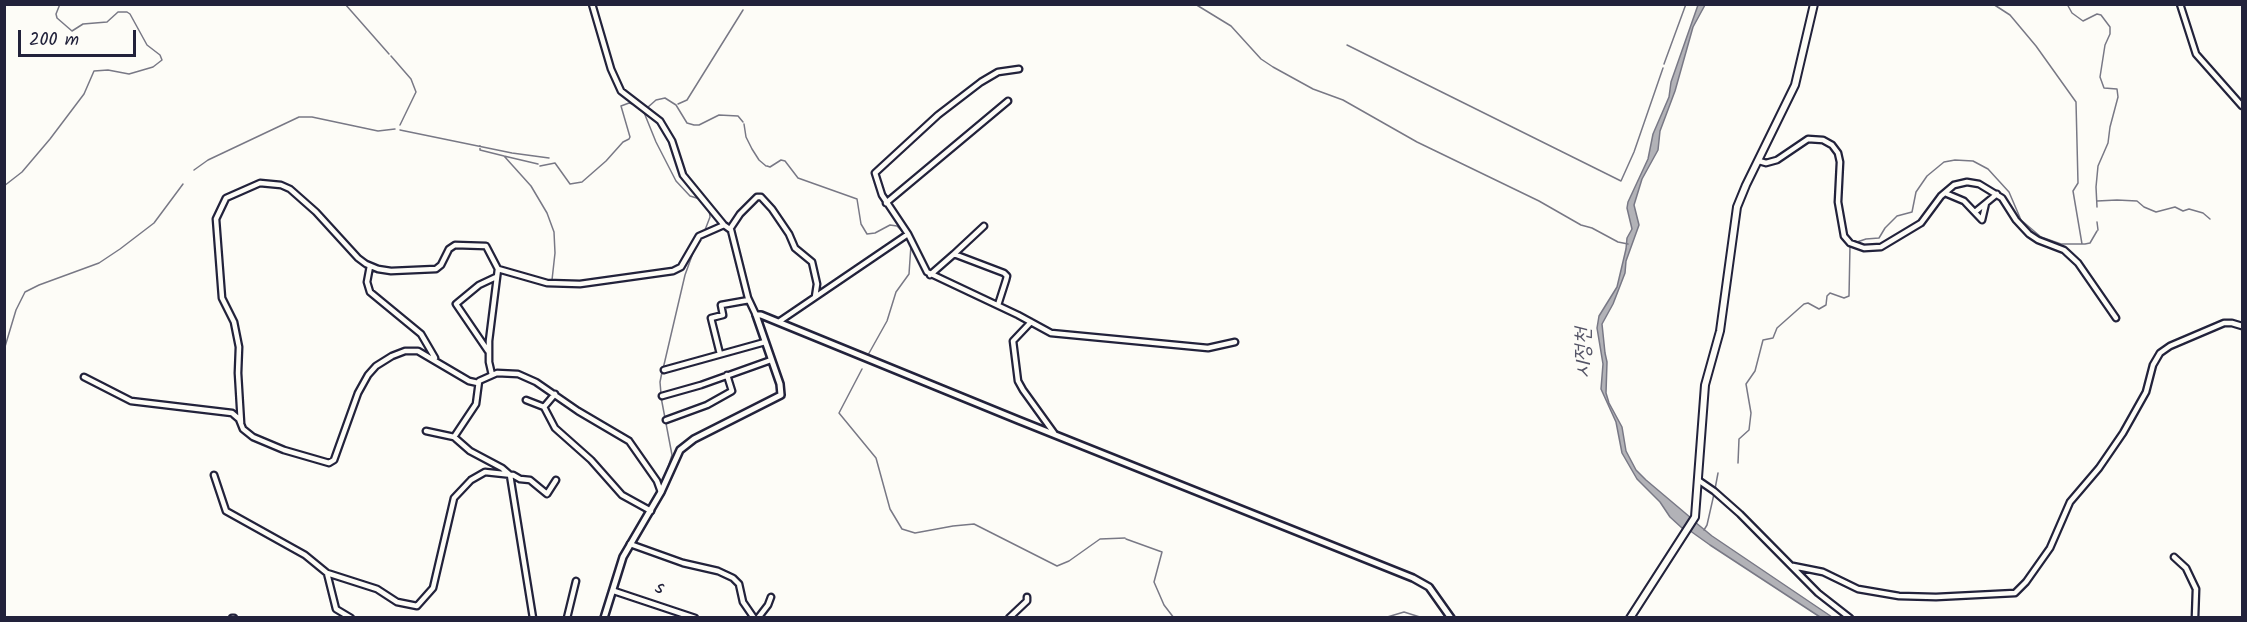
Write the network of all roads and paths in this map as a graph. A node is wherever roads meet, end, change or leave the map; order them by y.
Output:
1 (592, 4) edge
2 (1814, 4) edge
3 (2180, 4) edge
4 (1019, 69) dead end
5 (1008, 101) dead end
6 (2242, 106) edge
7 (1759, 161) junction
8 (1945, 193) junction
9 (1997, 194) junction
10 (886, 203) junction
11 (1986, 203) junction
12 (1976, 212) junction
13 (724, 225) junction
14 (984, 226) dead end
15 (730, 229) junction
16 (908, 234) junction
17 (954, 254) junction
18 (370, 266) junction
19 (498, 269) junction
20 (930, 275) junction
21 (496, 277) junction
22 (815, 297) junction
23 (749, 300) junction
24 (998, 305) junction
25 (756, 315) junction
26 (2116, 318) dead end
27 (780, 321) junction
28 (1031, 322) junction
29 (2242, 326) edge
30 (765, 342) junction
31 (1235, 342) dead end
32 (488, 351) junction
33 (720, 354) junction
34 (436, 360) junction
35 (771, 360) junction
36 (664, 370) dead end
37 (492, 375) junction
38 (727, 375) junction
39 (84, 377) dead end
40 (478, 383) junction
41 (555, 394) junction
42 (662, 396) dead end
43 (526, 399) dead end
44 (544, 407) junction
45 (666, 420) dead end
46 (241, 423) junction
47 (426, 431) dead end
48 (1054, 433) junction
49 (454, 437) junction
50 (214, 475) dead end
51 (510, 475) junction
52 (556, 480) dead end
53 (1698, 480) junction
54 (661, 492) junction
55 (651, 511) junction
56 (630, 544) junction
57 (2174, 557) dead end
58 (1793, 566) junction
59 (327, 573) junction
60 (576, 581) dead end
61 (614, 591) junction
62 (771, 597) dead end
63 (1028, 597) dead end
64 (351, 618) edge
65 (533, 618) edge
66 (567, 618) edge
67 (604, 618) edge
68 (695, 618) edge
69 (756, 618) edge
70 (1009, 618) edge
71 (1451, 618) edge
72 (1630, 618) edge
73 (1850, 618) edge
74 (2195, 618) edge

1 - 13 street
2 - 7 main road
3 - 6 street
4 - 10 street
5 - 10 street
7 - 8 street
7 - 53 main road
8 - 9 street
8 - 12 street
9 - 11 street
9 - 26 street
10 - 16 street
11 - 12 street
11 - 12 street
13 - 15 street
13 - 19 street
14 - 17 street
15 - 22 street
15 - 23 street
16 - 20 street
16 - 22 street
17 - 20 street
17 - 24 street
18 - 19 street
18 - 34 street
18 - 46 street
19 - 21 street
20 - 24 street
21 - 32 street
21 - 32 street
22 - 27 street
23 - 25 street
23 - 33 street
24 - 28 street
25 - 27 street
25 - 30 street
27 - 48 street
28 - 31 street
28 - 48 street
29 - 58 street
30 - 33 street
30 - 35 street
32 - 37 street
33 - 36 street
34 - 40 street
34 - 46 street
35 - 38 street
35 - 54 street
37 - 40 street
37 - 41 street
38 - 42 street
38 - 45 street
39 - 46 street
40 - 49 street
41 - 44 street
41 - 54 street
43 - 44 street
44 - 55 street
47 - 49 street
48 - 71 street
49 - 51 street
50 - 59 street
51 - 52 street
51 - 59 street
51 - 65 street
53 - 58 street
53 - 72 main road
54 - 55 street
55 - 56 street
56 - 61 street
56 - 69 street
57 - 74 street
58 - 73 street
59 - 64 street
60 - 66 street
61 - 67 street
61 - 68 street, s
62 - 69 street
63 - 70 street

